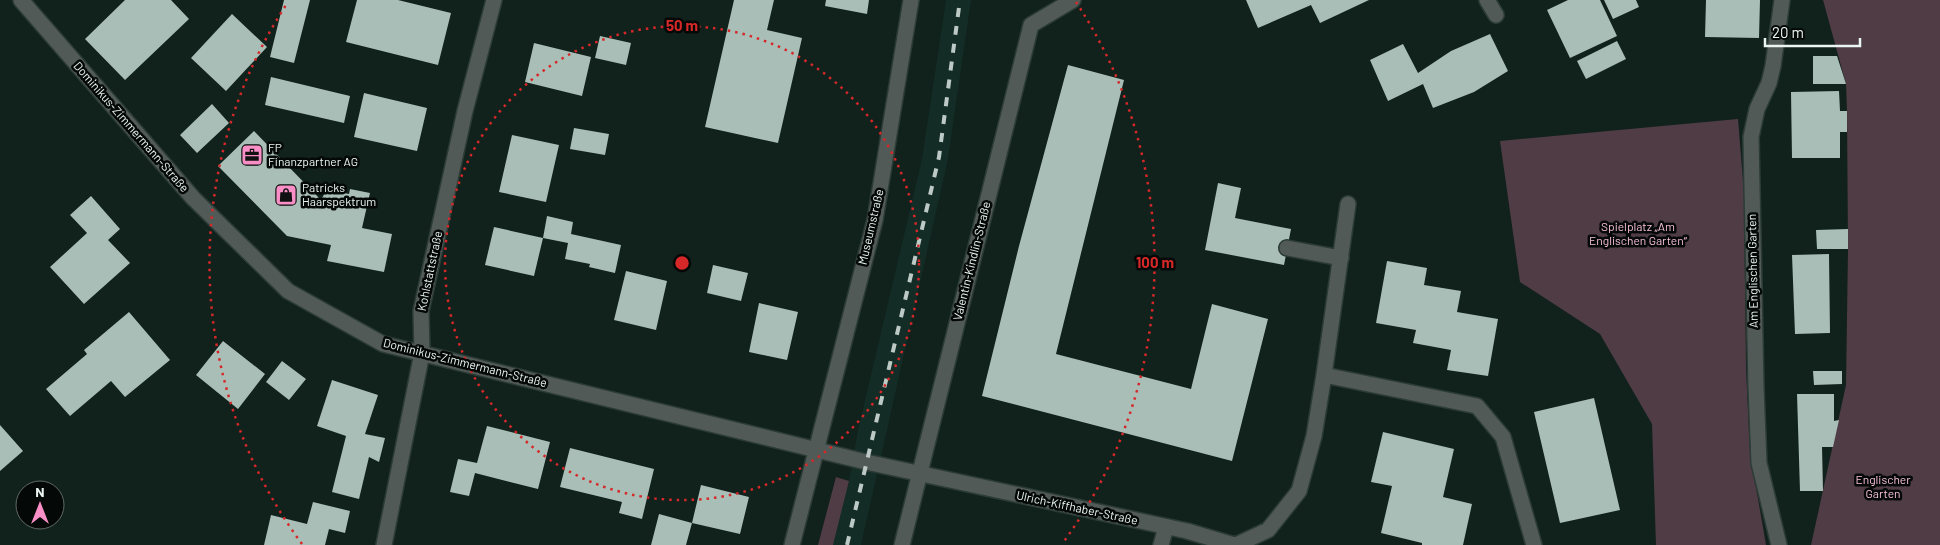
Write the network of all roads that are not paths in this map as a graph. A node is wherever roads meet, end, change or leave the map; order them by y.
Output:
1 (21, 0) edge
2 (494, 0) edge
3 (911, 0) edge
4 (1073, 0) edge
5 (1487, 0) edge
6 (1782, 0) edge
7 (1496, 14) dead end
8 (1348, 204) dead end
9 (1287, 248) dead end
10 (1341, 258) junction
11 (422, 353) junction
12 (1324, 375) junction
13 (816, 450) junction
14 (920, 474) junction
15 (1166, 527) junction
16 (384, 545) edge
17 (792, 545) edge
18 (902, 545) edge
19 (1161, 545) edge
20 (1235, 545) edge
21 (1534, 545) edge
22 (1778, 545) edge

1 - 11 street, Dominikus-Zimmermann-Straße
2 - 11 street, Kohlstattstraße
3 - 13 street, Museumstraße
4 - 14 street, Valentin-Kindlin-Straße
5 - 7 street
6 - 22 street, Am Englischen Garten
8 - 10 street
9 - 10 street
10 - 12 street
11 - 13 street, Dominikus-Zimmermann-Straße
11 - 16 street, Kohlstattstraße
12 - 20 street
12 - 21 street
13 - 14 street, Dominikus-Zimmermann-Straße
13 - 17 street
14 - 15 street, Ulrich-Kiffhaber-Straße
14 - 18 street, Valentin-Kindlin-Straße
15 - 19 street
15 - 20 street, Ulrich-Kiffhaber-Straße

